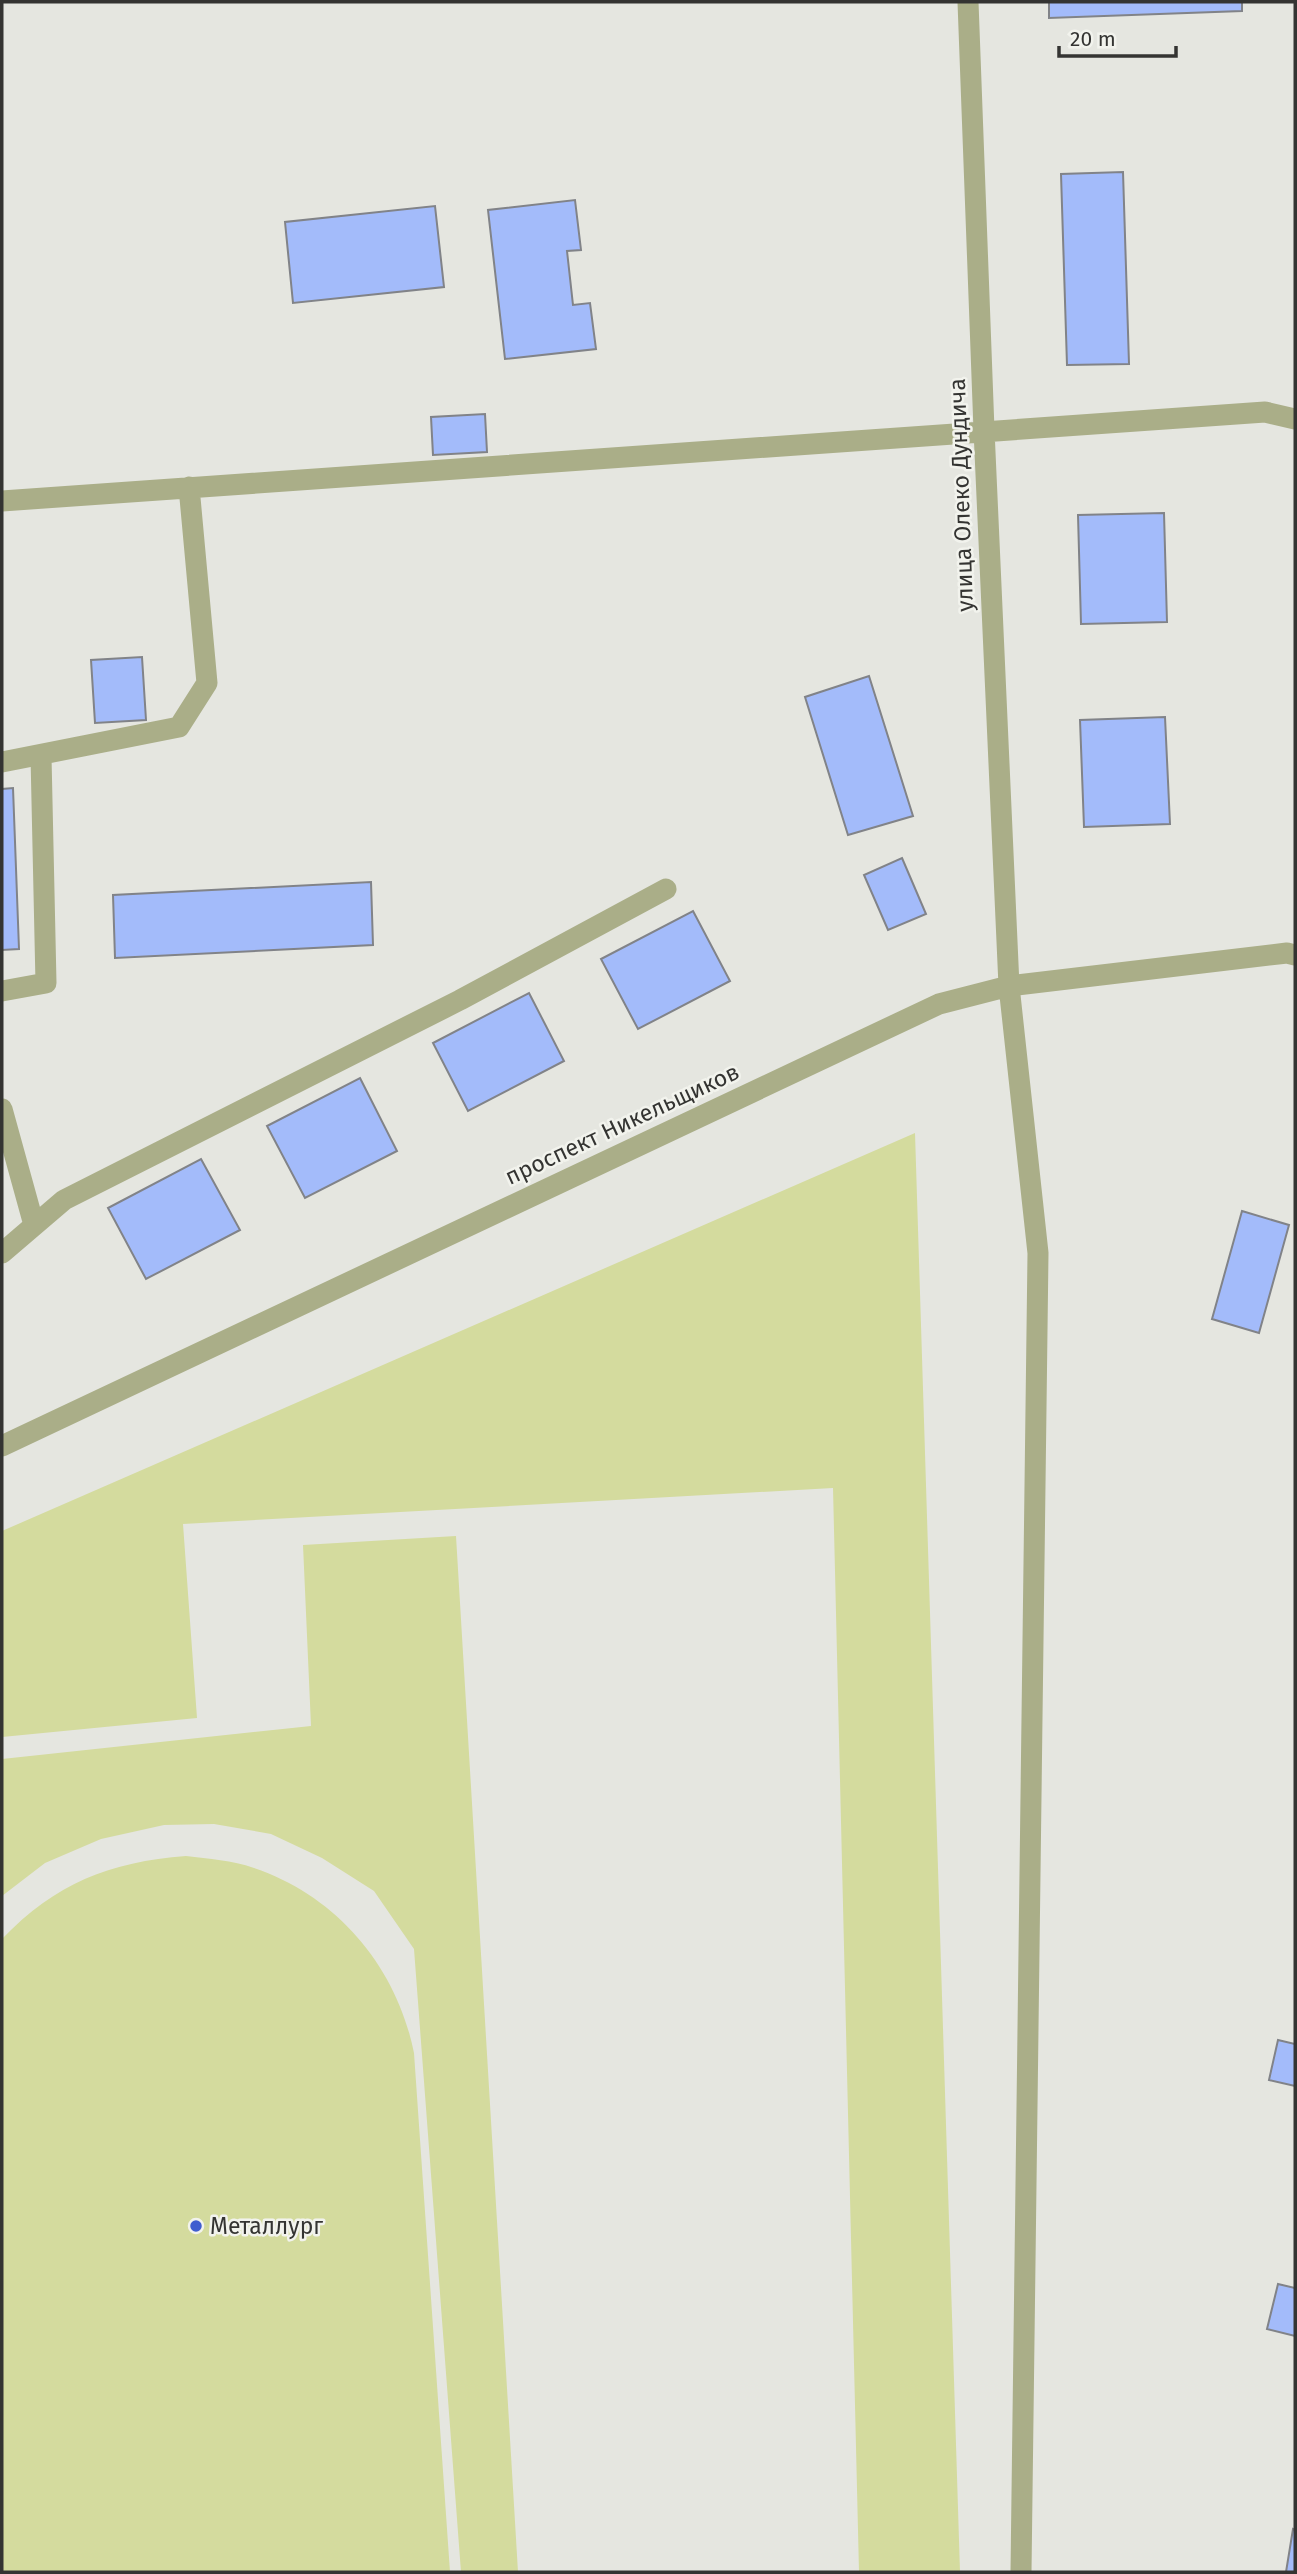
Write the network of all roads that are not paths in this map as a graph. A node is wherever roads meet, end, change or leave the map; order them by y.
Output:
1 (968, 2) edge
2 (1295, 419) edge
3 (984, 430) junction
4 (189, 487) junction
5 (2, 501) edge
6 (41, 756) junction
7 (2, 762) edge
8 (666, 889) dead end
9 (1295, 955) edge
10 (1009, 986) junction
11 (2, 991) edge
12 (2, 1109) edge
13 (34, 1225) junction
14 (2, 1253) edge
15 (2, 1446) edge
16 (1021, 2572) edge

1 - 3 street, улица Олеко Дундича
2 - 3 street
3 - 4 street
3 - 10 street, улица Олеко Дундича
4 - 5 street
4 - 6 street
6 - 7 street
6 - 11 street
8 - 13 street
9 - 10 street, проспект Никельщиков
10 - 15 street, проспект Никельщиков
10 - 16 street, улица Олеко Дундича
12 - 13 street
13 - 14 street

